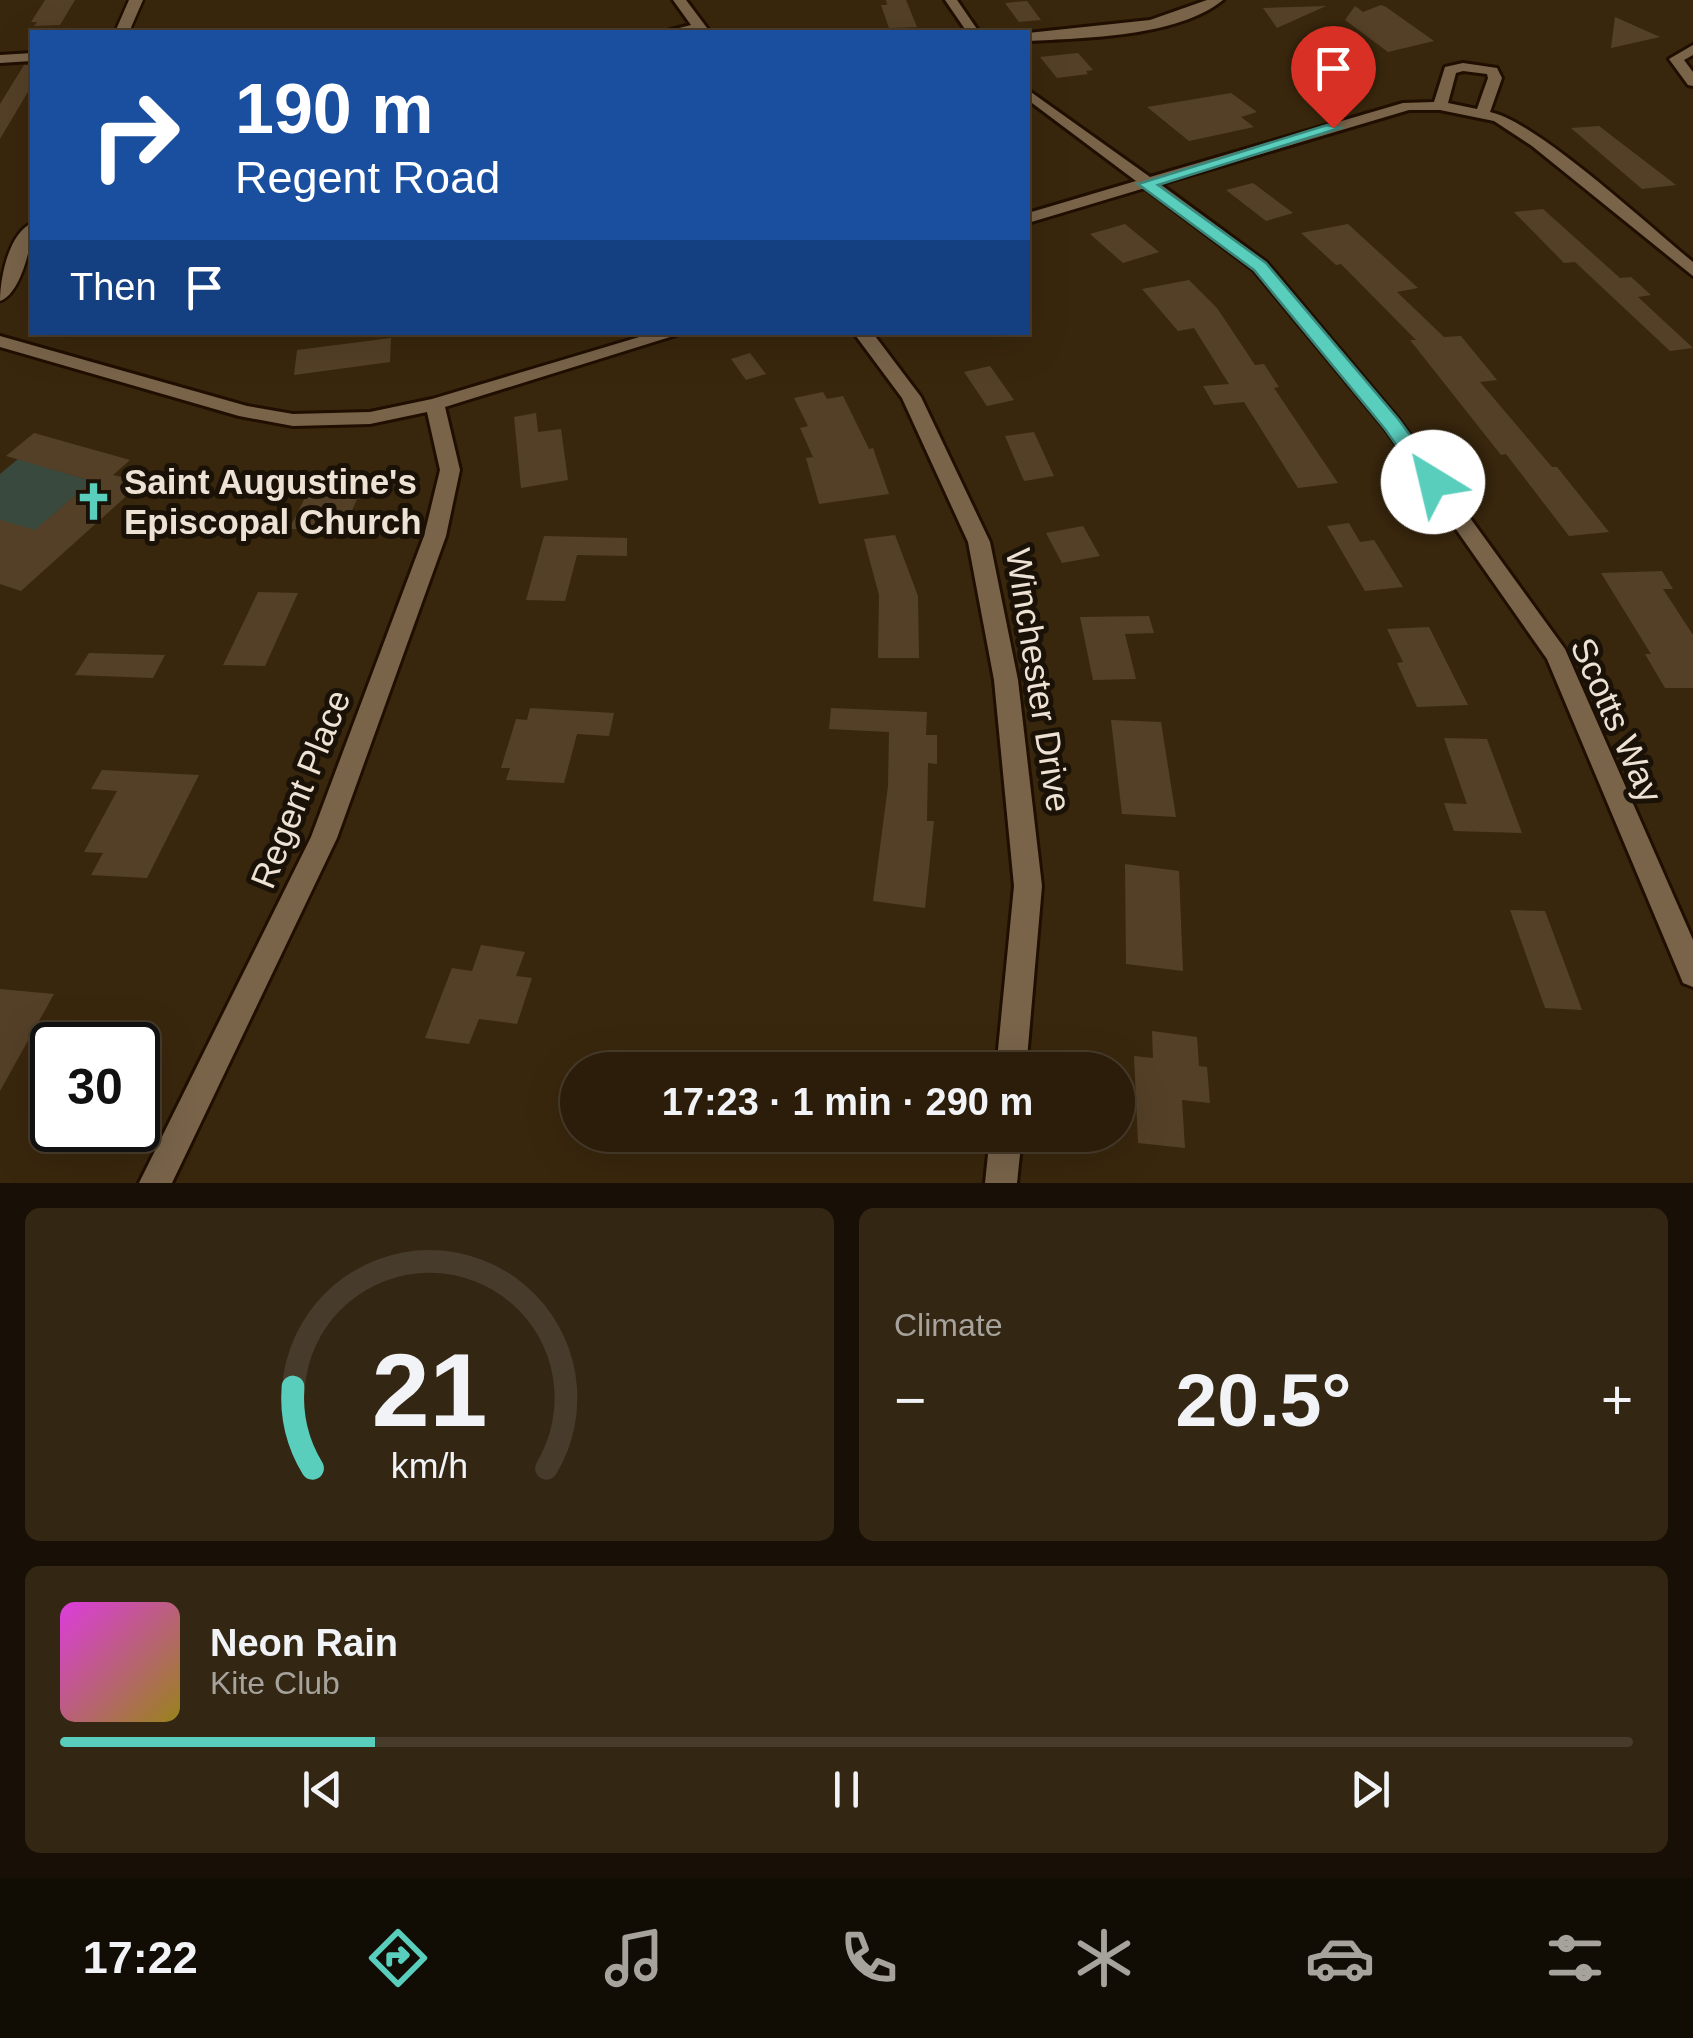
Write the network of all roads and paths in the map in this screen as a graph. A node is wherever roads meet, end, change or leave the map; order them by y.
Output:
1 (136, 0) edge
2 (679, 0) edge
3 (951, 0) edge
4 (1216, 0) edge
5 (123, 30) edge
6 (703, 30) edge
7 (972, 30) edge
8 (1030, 37) edge
9 (1693, 48) edge
10 (30, 56) edge
11 (0, 59) edge
12 (1693, 82) edge
13 (1030, 96) edge
14 (1440, 106) junction
15 (1482, 114) junction
16 (1146, 184) junction
17 (1030, 217) edge
18 (30, 232) edge
19 (1693, 271) edge
20 (0, 295) edge
21 (668, 335) edge
22 (864, 335) edge
23 (0, 341) edge
24 (435, 404) junction
25 (1693, 973) edge
26 (1014, 1052) edge
27 (1004, 1152) edge
28 (155, 1183) edge
29 (1001, 1183) edge

1 - 5 street
2 - 6 street
3 - 7 street
4 - 8 street
9 - 12 street
10 - 11 street
13 - 16 street, Scotts Way
14 - 15 street
14 - 15 street
14 - 16 street
15 - 19 street
16 - 17 street
16 - 25 street, Scotts Way
18 - 20 street
21 - 24 street
22 - 26 street, Winchester Drive
23 - 24 street
24 - 28 street, Regent Place
27 - 29 street

